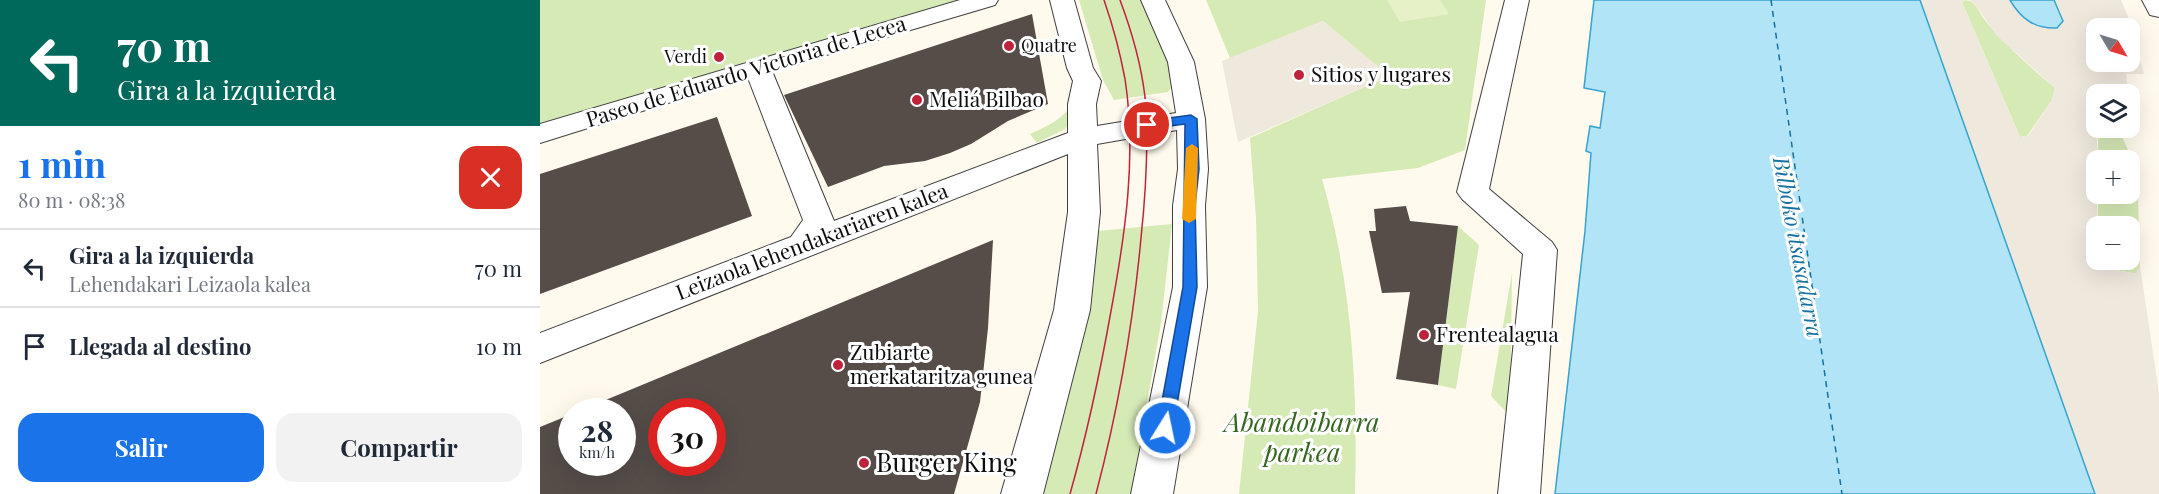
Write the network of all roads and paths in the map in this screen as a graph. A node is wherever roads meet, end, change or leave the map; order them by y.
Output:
1 (986, 0) edge
2 (1062, 0) edge
3 (1153, 0) edge
4 (1517, 0) edge
5 (2154, 0) edge
6 (2159, 10) edge
7 (757, 67) junction
8 (1191, 119) junction
9 (540, 134) edge
10 (1084, 137) junction
11 (803, 246) junction
12 (540, 348) edge
13 (1022, 494) edge
14 (1152, 494) edge
15 (1518, 494) edge

1 - 7 street, Paseo de Eduardo Victoria de Lecea
2 - 10 street
3 - 8 street
4 - 15 street
5 - 6 street
7 - 9 street, Paseo de Eduardo Victoria de Lecea
7 - 11 street
8 - 10 street, Leizaola lehendakariaren kalea
8 - 14 street
10 - 11 street, Leizaola lehendakariaren kalea
10 - 13 street
11 - 12 street, Leizaola lehendakariaren kalea

